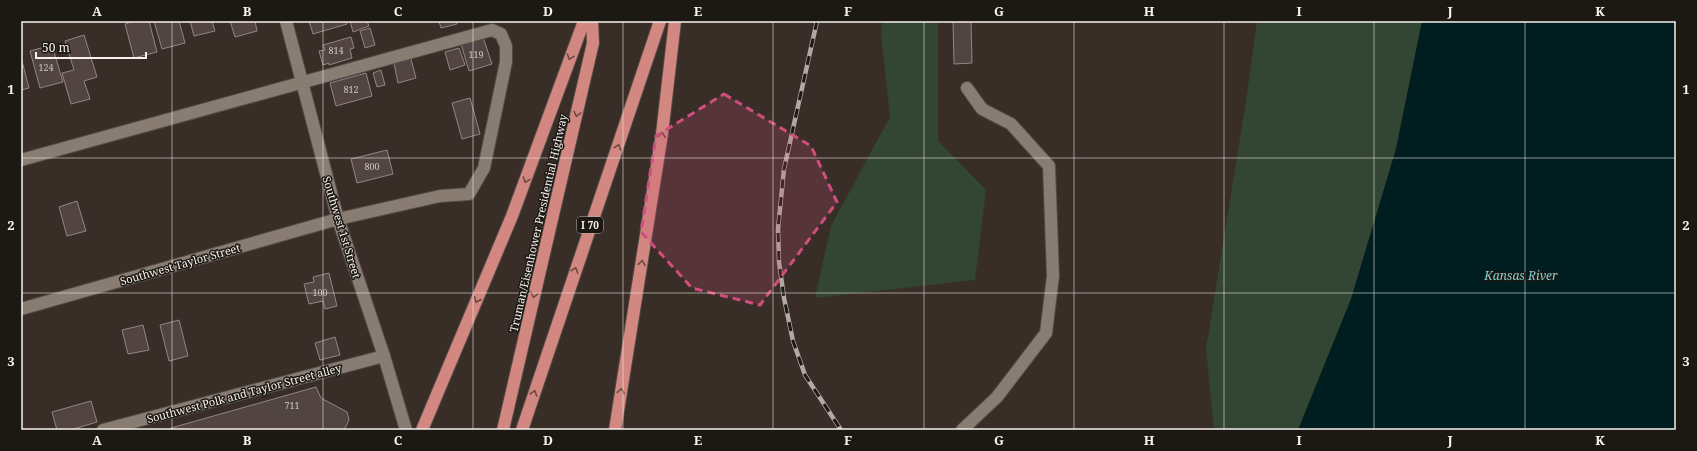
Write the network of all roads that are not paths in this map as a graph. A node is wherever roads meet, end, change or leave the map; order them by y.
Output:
1 (286, 21) edge
2 (584, 21) edge
3 (592, 21) edge
4 (660, 21) edge
5 (675, 21) edge
6 (303, 84) junction
7 (967, 88) dead end
8 (21, 160) edge
9 (338, 219) junction
10 (21, 309) edge
11 (384, 356) junction
12 (103, 430) edge
13 (406, 430) edge
14 (422, 430) edge
15 (503, 430) edge
16 (522, 430) edge
17 (615, 430) edge
18 (962, 430) edge

1 - 6 street, Southwest 1st Street
2 -> 14 highway
3 -> 15 highway, Truman/Eisenhower Presidential Highway
16 -> 4 highway, I 70
17 -> 5 highway
6 - 8 street
6 - 9 street, Southwest 1st Street
6 - 9 street, Southwest Taylor Street
7 - 18 street
9 - 10 street, Southwest Taylor Street
9 - 11 street, Southwest 1st Street
11 - 12 street, Southwest Polk and Taylor Street alley
11 - 13 street, Southwest 1st Street

